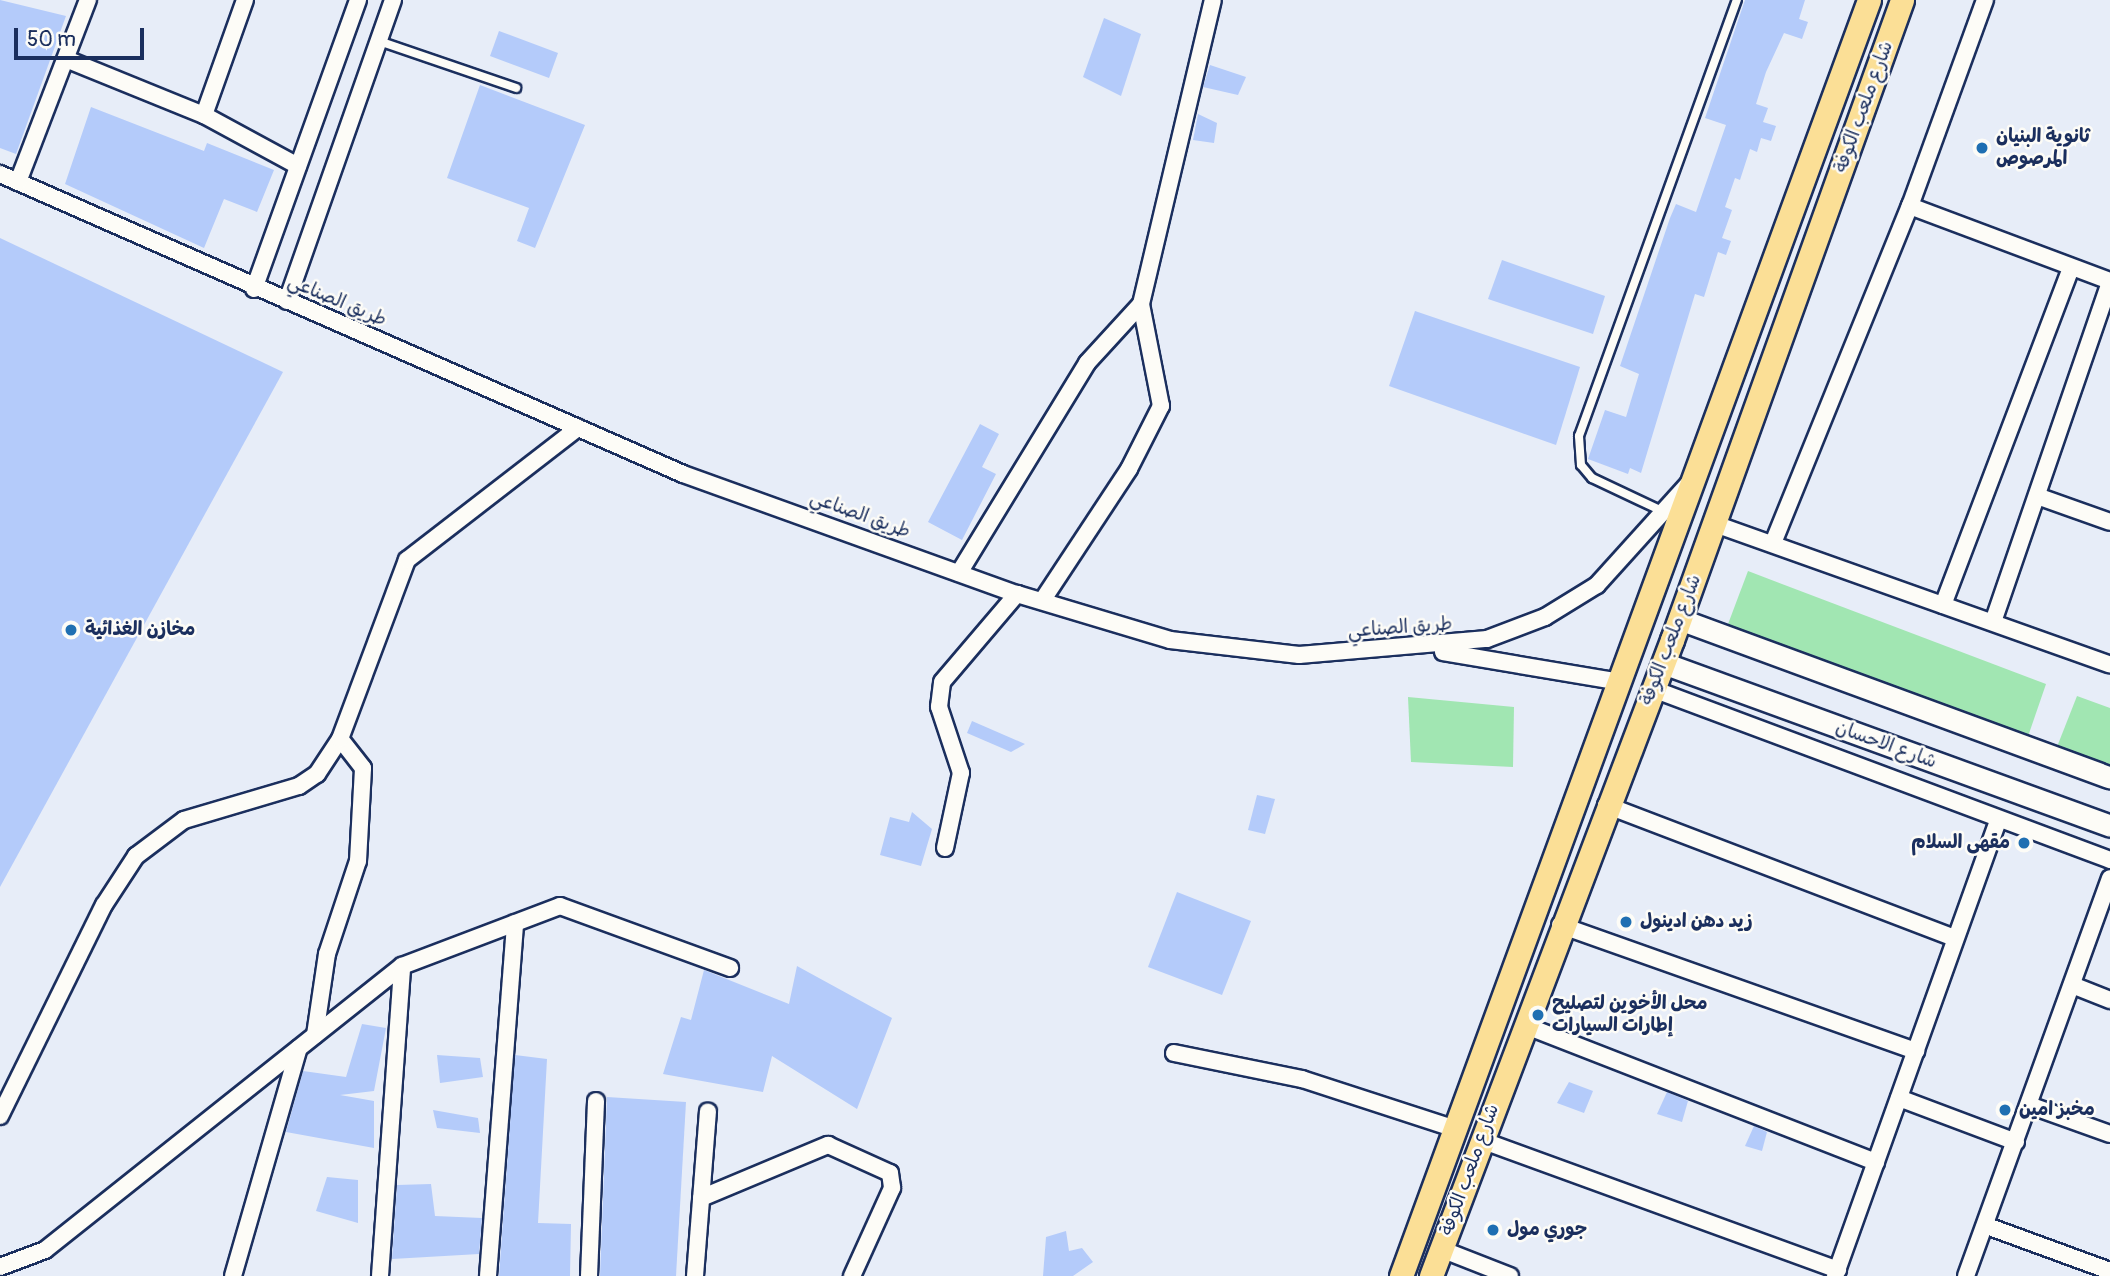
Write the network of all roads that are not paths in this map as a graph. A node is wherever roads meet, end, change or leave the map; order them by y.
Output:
1 (88, 0) edge
2 (244, 0) edge
3 (358, 0) edge
4 (393, 0) edge
5 (1213, 0) edge
6 (1737, 0) edge
7 (1869, 0) edge
8 (1882, 0) edge
9 (1901, 0) edge
10 (1985, 0) edge
11 (1858, 32) junction
12 (379, 41) junction
13 (1887, 43) junction
14 (66, 60) junction
15 (516, 88) dead end
16 (204, 115) junction
17 (298, 166) junction
18 (0, 174) edge
19 (18, 182) junction
20 (1910, 206) junction
21 (2071, 268) junction
22 (2110, 282) edge
23 (254, 289) junction
24 (287, 301) junction
25 (1142, 304) junction
26 (578, 428) junction
27 (1698, 475) junction
28 (2037, 496) junction
29 (1662, 511) junction
30 (2110, 522) edge
31 (1714, 524) junction
32 (1773, 543) junction
33 (959, 573) junction
34 (1017, 594) junction
35 (1042, 601) junction
36 (1942, 605) junction
37 (1679, 619) junction
38 (1993, 622) junction
39 (1426, 649) junction
40 (1663, 663) junction
41 (2110, 665) edge
42 (1621, 682) junction
43 (1653, 689) junction
44 (340, 739) junction
45 (2110, 778) edge
46 (1606, 805) junction
47 (1998, 820) junction
48 (2110, 827) edge
49 (945, 848) dead end
50 (2110, 860) edge
51 (2110, 878) edge
52 (515, 923) junction
53 (1560, 925) junction
54 (1955, 938) junction
55 (402, 966) junction
56 (730, 968) dead end
57 (2071, 985) junction
58 (2110, 1000) edge
59 (1524, 1025) junction
60 (315, 1035) junction
61 (299, 1048) junction
62 (1916, 1051) junction
63 (1174, 1053) dead end
64 (1899, 1098) junction
65 (596, 1101) dead end
66 (2029, 1105) junction
67 (708, 1112) dead end
68 (0, 1116) edge
69 (1456, 1129) junction
70 (2110, 1134) edge
71 (1481, 1140) junction
72 (2016, 1142) junction
73 (1876, 1162) junction
74 (701, 1198) junction
75 (1987, 1226) junction
76 (1441, 1249) junction
77 (0, 1267) edge
78 (2110, 1271) edge
79 (1836, 1273) edge
80 (233, 1276) edge
81 (380, 1276) edge
82 (488, 1276) edge
83 (589, 1276) edge
84 (695, 1276) edge
85 (852, 1276) edge
86 (1401, 1276) edge
87 (1431, 1276) edge
88 (1510, 1276) edge
89 (1966, 1276) edge

1 - 14 street
2 - 16 street
3 - 17 street
4 - 12 street
5 - 25 street
6 - 29 lane
7 - 11 main road, شارع ملعب الكوفة
8 - 9 main road
9 - 13 main road, شارع ملعب الكوفة
10 - 20 street
11 - 13 main road
11 - 27 main road, شارع ملعب الكوفة
12 - 15 lane
12 - 24 street
13 - 31 main road, شارع ملعب الكوفة
14 - 16 street
14 - 19 street
16 - 17 street
17 - 23 street
18 - 19 street, طريق الصناعي
19 - 23 street, طريق الصناعي
20 - 21 street
20 - 32 street
21 - 22 street
21 - 36 street
22 - 28 street
23 - 24 street, طريق الصناعي
24 - 26 street, طريق الصناعي
25 - 33 street
25 - 35 street
26 - 33 street, طريق الصناعي
26 - 44 street
27 - 29 street, طريق الصناعي
27 - 42 main road, شارع ملعب الكوفة
28 - 30 street
28 - 38 street
29 - 39 street, طريق الصناعي
31 - 32 street
31 - 37 main road, شارع ملعب الكوفة
32 - 36 street
33 - 34 street, طريق الصناعي
34 - 35 street, طريق الصناعي
34 - 49 street
35 - 39 street, طريق الصناعي
36 - 38 street
37 - 40 main road, شارع ملعب الكوفة
37 - 45 street
38 - 41 street
39 - 42 street
40 - 43 main road, شارع ملعب الكوفة
40 - 48 street, شارع الاحسان
42 - 69 main road, شارع ملعب الكوفة
43 - 46 main road, شارع ملعب الكوفة
43 - 47 street
44 - 60 street
44 - 68 street
46 - 53 main road, شارع ملعب الكوفة
46 - 54 street
47 - 50 street
47 - 54 street
51 - 57 street
52 - 55 street
52 - 56 street
52 - 82 street
53 - 59 main road, شارع ملعب الكوفة
53 - 62 street
54 - 62 street
55 - 60 street
55 - 81 street
57 - 58 street
57 - 66 street
59 - 71 main road, شارع ملعب الكوفة
59 - 73 street
60 - 61 street
61 - 77 street
61 - 80 street
62 - 64 street
63 - 69 street
64 - 72 street
64 - 73 street
65 - 83 street
66 - 70 street
66 - 72 street
67 - 74 street
69 - 86 main road, شارع ملعب الكوفة
71 - 76 main road, شارع ملعب الكوفة
71 - 79 street
72 - 75 street
73 - 79 street
74 - 84 street
74 - 85 street
75 - 78 street
75 - 89 street
76 - 87 main road, شارع ملعب الكوفة
76 - 88 street

